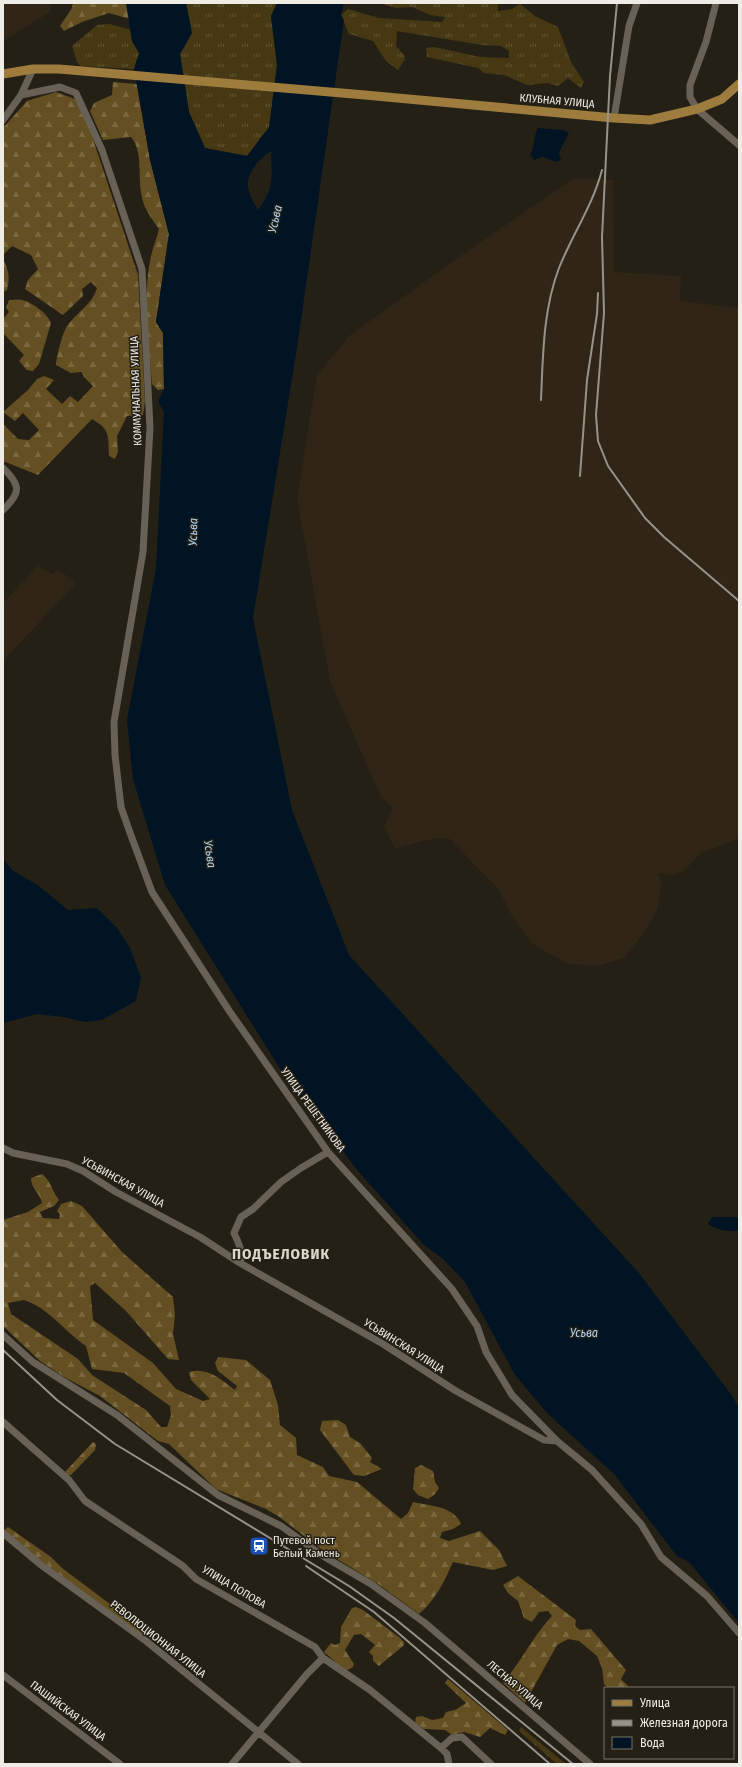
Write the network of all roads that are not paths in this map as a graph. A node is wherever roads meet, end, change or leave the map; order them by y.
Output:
1 (637, 3) edge
2 (716, 3) edge
3 (33, 69) junction
4 (3, 74) edge
5 (739, 84) edge
6 (21, 95) junction
7 (696, 109) junction
8 (614, 118) junction
9 (3, 120) edge
10 (739, 145) edge
11 (3, 468) edge
12 (3, 510) edge
13 (115, 755) joint
14 (3, 1148) edge
15 (328, 1152) junction
16 (240, 1263) junction
17 (3, 1335) edge
18 (3, 1422) edge
19 (557, 1441) junction
20 (3, 1533) edge
21 (739, 1633) edge
22 (323, 1658) junction
23 (3, 1675) edge
24 (260, 1733) junction
25 (440, 1748) junction
26 (120, 1764) edge
27 (232, 1764) edge
28 (298, 1764) edge
29 (449, 1764) edge
30 (491, 1764) edge
31 (590, 1764) edge

1 - 8 street
2 - 7 street
3 - 4 main road, КЛУБНАЯ УЛИЦА
3 - 6 street
3 - 8 main road, КЛУБНАЯ УЛИЦА
5 - 7 main road, КЛУБНАЯ УЛИЦА
6 - 9 street
6 - 13 street, КОММУНАЛЬНАЯ УЛИЦА
7 - 8 main road, КЛУБНАЯ УЛИЦА
7 - 10 street
11 - 12 street
13 - 15 street, УЛИЦА РЕШЕТНИКОВА
14 - 16 street, УСЬВИНСКАЯ УЛИЦА
15 - 16 street
15 - 19 street, УЛИЦА РЕШЕТНИКОВА
16 - 19 street, УСЬВИНСКАЯ УЛИЦА
17 - 31 street, ЛЕСНАЯ УЛИЦА
18 - 22 street, УЛИЦА ПОПОВА
19 - 21 street, УСЬВИНСКАЯ УЛИЦА
20 - 24 street, РЕВОЛЮЦИОННАЯ УЛИЦА
22 - 24 street
22 - 25 street, УЛИЦА ПОПОВА
23 - 26 street, ПАШИЙСКАЯ УЛИЦА
24 - 27 street
24 - 28 street, РЕВОЛЮЦИОННАЯ УЛИЦА
25 - 29 street, УЛИЦА ПОПОВА
25 - 30 street

